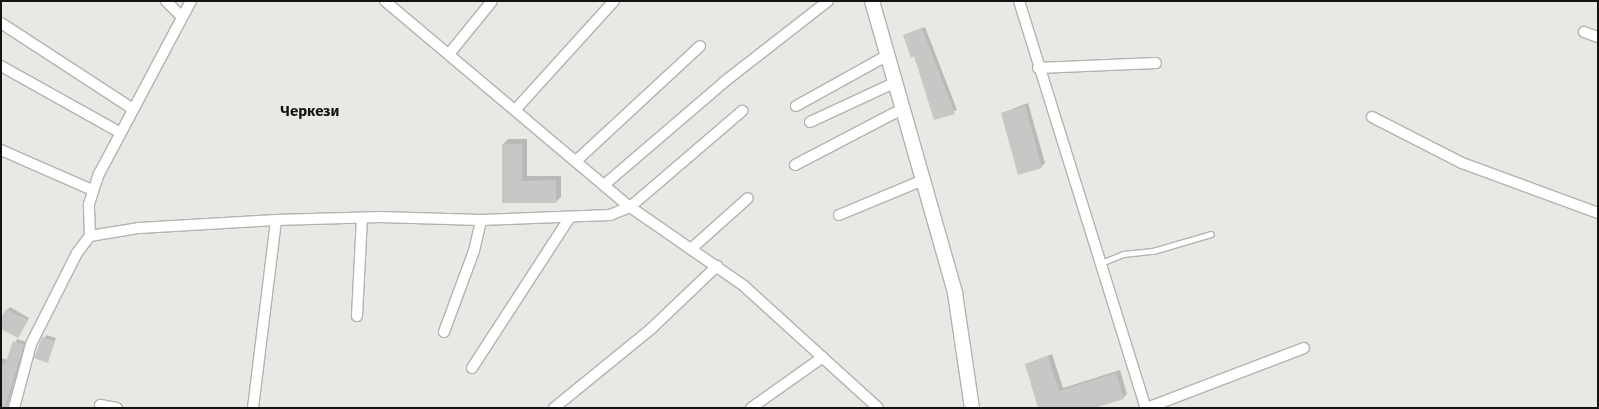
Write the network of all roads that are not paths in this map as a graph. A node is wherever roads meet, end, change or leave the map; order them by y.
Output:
1 (166, 1) edge
2 (191, 1) edge
3 (385, 1) edge
4 (492, 1) edge
5 (614, 1) edge
6 (828, 1) edge
7 (872, 1) edge
8 (1019, 1) edge
9 (182, 17) junction
10 (1, 23) edge
11 (1584, 32) dead end
12 (1598, 37) edge
13 (700, 46) dead end
14 (449, 54) junction
15 (888, 55) junction
16 (1156, 63) dead end
17 (1, 66) edge
18 (1038, 68) junction
19 (896, 82) junction
20 (796, 106) dead end
21 (904, 108) junction
22 (133, 109) junction
23 (516, 109) junction
24 (742, 112) dead end
25 (1372, 117) dead end
26 (810, 122) dead end
27 (119, 132) junction
28 (1, 150) edge
29 (576, 161) junction
30 (795, 165) dead end
31 (923, 180) junction
32 (604, 185) junction
33 (92, 190) junction
34 (748, 198) dead end
35 (630, 207) junction
36 (1598, 213) edge
37 (839, 215) dead end
38 (570, 217) junction
39 (362, 218) junction
40 (276, 220) junction
41 (480, 220) junction
42 (1211, 234) dead end
43 (90, 236) junction
44 (691, 249) junction
45 (1099, 264) junction
46 (717, 266) junction
47 (357, 316) dead end
48 (444, 332) dead end
49 (1304, 348) dead end
50 (823, 357) junction
51 (472, 368) dead end
52 (100, 404) dead end
53 (14, 408) edge
54 (117, 408) edge
55 (253, 408) edge
56 (554, 408) edge
57 (751, 408) edge
58 (878, 408) edge
59 (972, 408) edge
60 (1147, 408) edge

1 - 9 street
2 - 9 street
3 - 14 street
4 - 14 street
5 - 23 street
6 - 32 street
7 - 15 main road
8 - 18 street
9 - 22 street
10 - 22 street
11 - 12 street
13 - 29 street
14 - 23 street
15 - 19 main road
15 - 20 street
16 - 18 street
17 - 27 street
18 - 45 street
19 - 21 main road
19 - 26 street
21 - 30 street
21 - 31 main road
22 - 27 street
23 - 29 street
24 - 35 street
25 - 36 street
27 - 33 street
28 - 33 street
29 - 32 street
31 - 37 street
31 - 59 main road
32 - 35 street
33 - 43 street
34 - 44 street
35 - 38 street
35 - 44 street
38 - 41 street
38 - 51 street
39 - 40 street
39 - 41 street
39 - 47 street
40 - 43 street
40 - 55 street
41 - 48 street
42 - 45 lane
43 - 53 street
44 - 46 street
45 - 60 street
46 - 50 street
46 - 56 street
49 - 60 street
50 - 57 street
50 - 58 street
52 - 54 street

